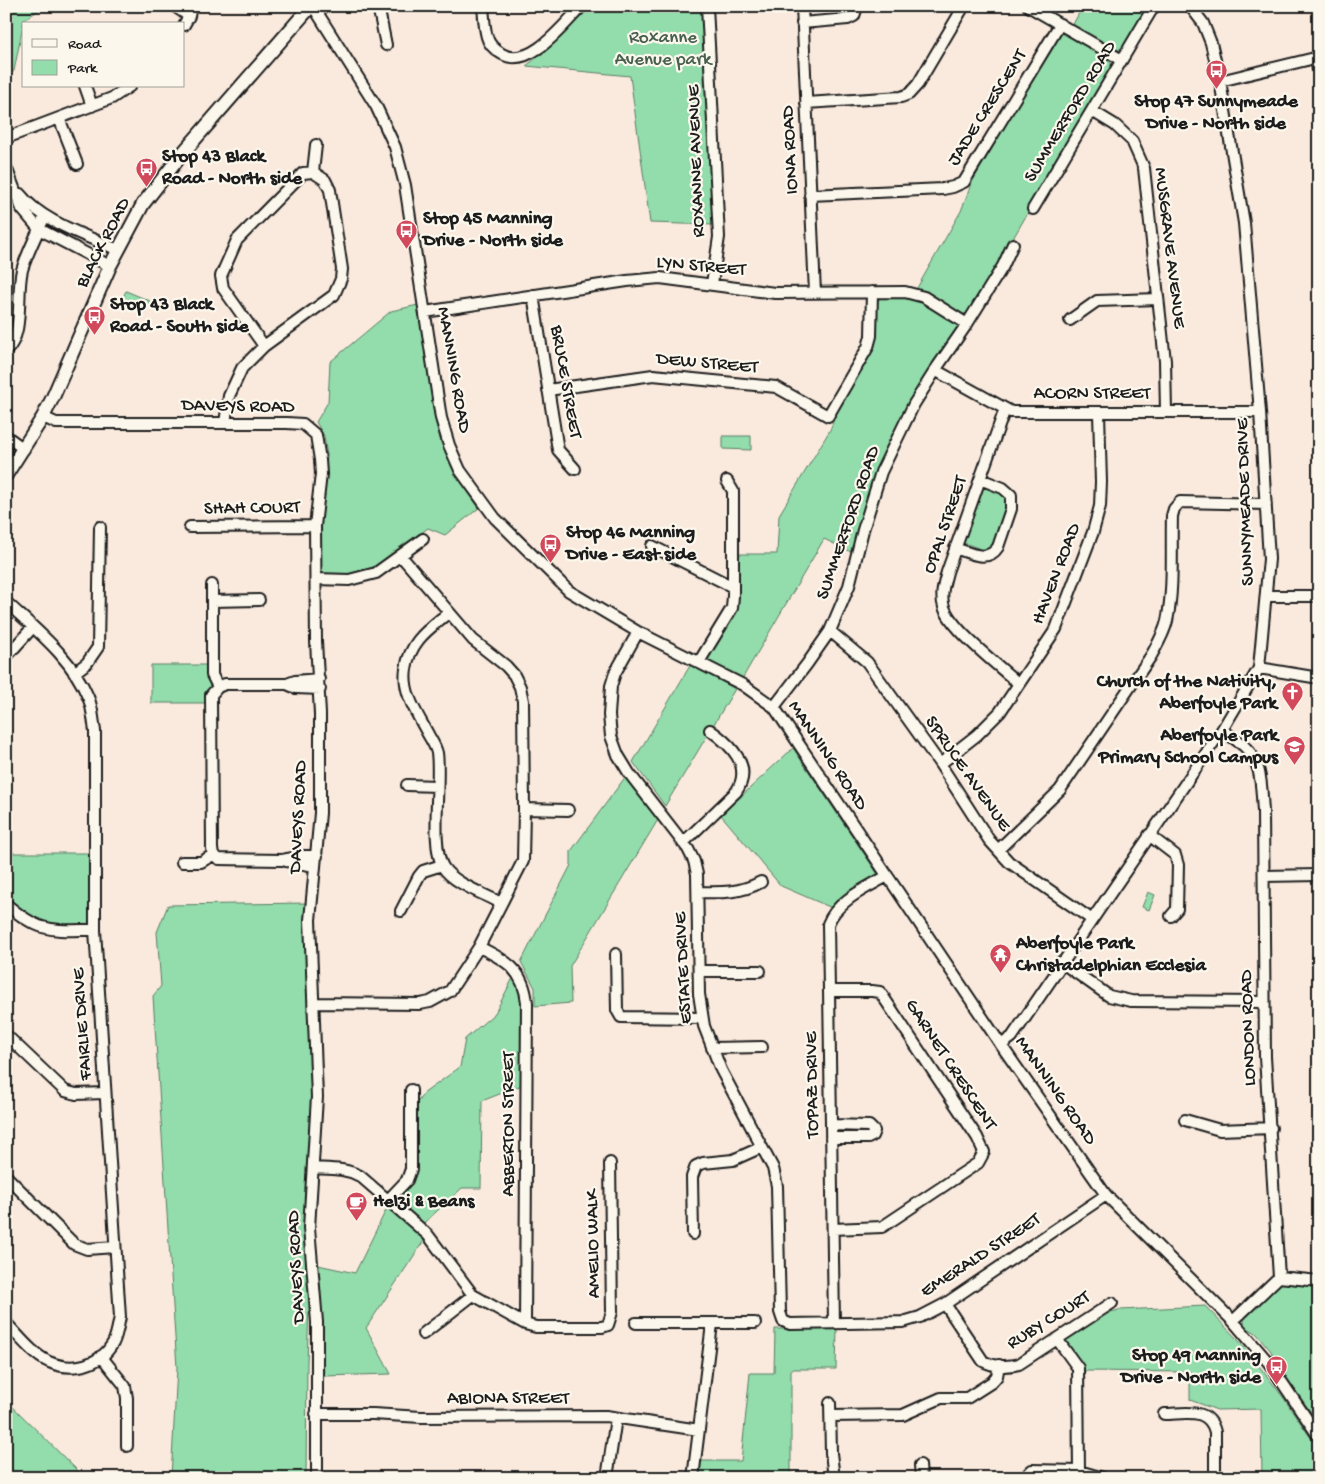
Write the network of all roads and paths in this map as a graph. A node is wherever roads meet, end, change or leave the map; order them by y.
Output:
1 (174, 6) edge
2 (312, 6) edge
3 (378, 6) edge
4 (483, 6) edge
5 (582, 6) edge
6 (708, 6) edge
7 (802, 6) edge
8 (854, 6) edge
9 (964, 6) edge
10 (1028, 6) edge
11 (1154, 6) edge
12 (1192, 7) edge
13 (188, 16) edge
14 (802, 23) junction
15 (1060, 24) junction
16 (386, 45) dead end
17 (1317, 58) edge
18 (1122, 60) junction
19 (1319, 72) edge
20 (1220, 81) junction
21 (86, 88) edge
22 (127, 88) edge
23 (806, 103) junction
24 (92, 106) junction
25 (1092, 111) junction
26 (59, 118) junction
27 (6, 138) edge
28 (316, 145) dead end
29 (77, 164) dead end
30 (6, 167) edge
31 (313, 172) junction
32 (13, 185) junction
33 (810, 195) junction
34 (1033, 209) dead end
35 (45, 216) junction
36 (39, 230) junction
37 (1013, 244) dead end
38 (118, 250) junction
39 (110, 266) junction
40 (712, 284) junction
41 (816, 292) junction
42 (872, 292) junction
43 (532, 296) junction
44 (1158, 299) junction
45 (425, 312) junction
46 (1070, 320) dead end
47 (967, 324) junction
48 (264, 346) junction
49 (6, 351) edge
50 (935, 370) junction
51 (548, 390) junction
52 (1005, 409) junction
53 (1166, 412) junction
54 (1260, 412) junction
55 (1099, 413) junction
56 (43, 417) junction
57 (225, 423) junction
58 (6, 436) edge
59 (24, 449) junction
60 (575, 468) dead end
61 (6, 475) edge
62 (980, 479) junction
63 (727, 481) dead end
64 (1266, 504) junction
65 (315, 526) junction
66 (100, 527) dead end
67 (190, 527) dead end
68 (423, 539) dead end
69 (652, 546) dead end
70 (955, 548) junction
71 (401, 556) junction
72 (316, 579) junction
73 (212, 585) dead end
74 (733, 587) junction
75 (1266, 596) junction
76 (1319, 596) edge
77 (260, 600) dead end
78 (212, 601) junction
79 (6, 602) edge
80 (448, 613) junction
81 (33, 627) junction
82 (830, 631) junction
83 (638, 632) junction
84 (6, 657) edge
85 (699, 662) junction
86 (1260, 668) junction
87 (74, 673) junction
88 (1319, 678) edge
89 (319, 684) junction
90 (1019, 684) junction
91 (218, 687) junction
92 (774, 707) junction
93 (710, 730) dead end
94 (1222, 730) junction
95 (940, 764) junction
96 (408, 785) dead end
97 (437, 786) junction
98 (524, 809) junction
99 (568, 810) dead end
100 (1149, 835) junction
101 (683, 843) junction
102 (998, 850) junction
103 (213, 855) junction
104 (316, 861) junction
105 (182, 862) dead end
106 (442, 865) junction
107 (887, 876) junction
108 (1264, 876) junction
109 (1319, 876) edge
110 (761, 882) dead end
111 (698, 892) junction
112 (501, 903) junction
113 (6, 904) edge
114 (401, 912) dead end
115 (1171, 916) dead end
116 (1091, 919) junction
117 (95, 930) junction
118 (479, 947) junction
119 (616, 954) dead end
120 (1061, 962) junction
121 (699, 971) junction
122 (760, 971) dead end
123 (829, 990) junction
124 (1264, 1002) junction
125 (314, 1003) junction
126 (702, 1018) junction
127 (6, 1035) edge
128 (1001, 1045) junction
129 (762, 1047) dead end
130 (712, 1048) junction
131 (411, 1090) dead end
132 (105, 1093) junction
133 (1185, 1120) dead end
134 (831, 1125) junction
135 (1271, 1128) junction
136 (831, 1138) junction
137 (762, 1147) junction
138 (610, 1163) dead end
139 (313, 1168) junction
140 (6, 1176) edge
141 (1106, 1195) junction
142 (388, 1200) junction
143 (833, 1229) junction
144 (693, 1234) dead end
145 (115, 1247) junction
146 (1279, 1277) junction
147 (1319, 1281) edge
148 (474, 1295) junction
149 (1112, 1302) dead end
150 (945, 1304) junction
151 (781, 1318) joint
152 (1234, 1321) junction
153 (6, 1323) edge
154 (636, 1323) dead end
155 (834, 1323) junction
156 (526, 1324) junction
157 (712, 1324) junction
158 (755, 1324) dead end
159 (423, 1334) dead end
160 (1057, 1338) junction
161 (101, 1356) junction
162 (999, 1365) junction
163 (830, 1403) dead end
164 (316, 1414) junction
165 (1164, 1414) dead end
166 (831, 1416) junction
167 (616, 1418) junction
168 (699, 1430) junction
169 (1319, 1437) edge
170 (127, 1446) dead end
171 (920, 1465) dead end
172 (1079, 1470) junction
173 (1028, 1476) edge
174 (317, 1478) edge
175 (607, 1478) edge
176 (693, 1478) edge
177 (834, 1478) edge
178 (921, 1478) edge
179 (1103, 1478) edge
180 (1215, 1478) edge

1 - 13 street
2 - 38 main road, BLACK ROAD
2 - 45 street, MANNING ROAD
3 - 16 street
4 - 5 street
6 - 40 street, ROXANNE AVENUE
7 - 14 street, IONA ROAD
8 - 14 street
9 - 23 street
10 - 15 street
11 - 18 street, SUMMERFORD ROAD
12 - 20 street, SUNNYMEADE DRIVE
14 - 23 street, IONA ROAD
15 - 18 street
15 - 33 street, JADE CRESCENT
17 - 19 street
17 - 20 street
18 - 25 street, SUMMERFORD ROAD
20 - 54 street, SUNNYMEADE DRIVE
21 - 24 street
22 - 24 street
23 - 33 street, IONA ROAD
24 - 26 street
25 - 34 street, SUMMERFORD ROAD
25 - 44 street, MUSGRAVE AVENUE
26 - 27 street
26 - 29 street
28 - 31 street
30 - 32 street
31 - 48 street
31 - 48 street
32 - 35 street
32 - 36 street
33 - 41 street, IONA ROAD
35 - 36 street
35 - 38 street
36 - 39 street
36 - 49 street
37 - 47 street, SUMMERFORD ROAD
38 - 39 main road, BLACK ROAD
39 - 56 main road, BLACK ROAD
40 - 41 street, LYN STREET
40 - 43 street, LYN STREET
41 - 42 street, LYN STREET
42 - 47 street, LYN STREET
42 - 51 street, DEW STREET
43 - 45 street, LYN STREET
43 - 51 street, BRUCE STREET
44 - 46 street
44 - 53 street, MUSGRAVE AVENUE
45 - 83 street, MANNING ROAD
47 - 50 street, SUMMERFORD ROAD
48 - 57 street
50 - 52 street, ACORN STREET
50 - 82 street, SUMMERFORD ROAD
51 - 60 street, BRUCE STREET
52 - 55 street, ACORN STREET
52 - 62 street, OPAL STREET
53 - 54 street, ACORN STREET
53 - 55 street, ACORN STREET
54 - 64 street, SUNNYMEADE DRIVE
55 - 90 street, HAVEN ROAD
56 - 57 street, DAVEYS ROAD
56 - 59 main road, BLACK ROAD
57 - 65 street, DAVEYS ROAD
58 - 59 street
59 - 61 main road, BLACK ROAD
62 - 70 street, OPAL STREET
62 - 70 street
63 - 74 street
64 - 75 street, SUNNYMEADE DRIVE
64 - 102 street
65 - 67 street, SHAH COURT
65 - 72 street, DAVEYS ROAD
66 - 87 street
68 - 71 street
69 - 74 street
70 - 90 street, OPAL STREET
71 - 72 street
71 - 80 street
72 - 89 street, DAVEYS ROAD
73 - 78 street
74 - 85 street
75 - 76 street
75 - 86 street, SUNNYMEADE DRIVE
77 - 78 street
78 - 91 street
79 - 81 street, FAIRLIE DRIVE
80 - 97 street
80 - 98 street
81 - 84 street
81 - 87 street, FAIRLIE DRIVE
82 - 92 street, SUMMERFORD ROAD
82 - 95 street, SPRUCE AVENUE
83 - 85 street, MANNING ROAD
83 - 101 street, ESTATE DRIVE
85 - 92 street, MANNING ROAD
86 - 88 street
86 - 94 street, SUNNYMEADE DRIVE
87 - 117 street, FAIRLIE DRIVE
89 - 91 street
89 - 104 street, DAVEYS ROAD
90 - 95 street, HAVEN ROAD
91 - 103 street
92 - 107 street, MANNING ROAD
93 - 101 street
94 - 100 street, SUNNYMEADE DRIVE
94 - 108 street, LONDON ROAD
95 - 102 street, SPRUCE AVENUE
96 - 97 street
97 - 106 street
98 - 99 street
98 - 112 street
100 - 115 street
100 - 116 street, SUNNYMEADE DRIVE
101 - 111 street, ESTATE DRIVE
102 - 116 street, SPRUCE AVENUE
103 - 104 street
103 - 105 street
104 - 125 street, DAVEYS ROAD
106 - 112 street
106 - 114 street
107 - 123 street, TOPAZ DRIVE
107 - 128 street, MANNING ROAD
108 - 109 street
108 - 124 street, LONDON ROAD
110 - 111 street
111 - 121 street, ESTATE DRIVE
112 - 118 street
113 - 117 street
116 - 120 street, SUNNYMEADE DRIVE
117 - 132 street, FAIRLIE DRIVE
118 - 125 street
118 - 156 street, ABBERTON STREET
119 - 126 street
120 - 124 street
120 - 128 street, SUNNYMEADE DRIVE
121 - 122 street
121 - 126 street, ESTATE DRIVE
123 - 134 street, TOPAZ DRIVE
123 - 143 street, GARNET CRESCENT
124 - 135 street, LONDON ROAD
125 - 139 street, DAVEYS ROAD
126 - 130 street, ESTATE DRIVE
127 - 132 street
128 - 141 street, MANNING ROAD
129 - 130 street
130 - 137 street, ESTATE DRIVE
131 - 142 street
132 - 145 street, FAIRLIE DRIVE
133 - 135 street
134 - 136 street, TOPAZ DRIVE
134 - 136 street
135 - 146 street, LONDON ROAD
136 - 143 street, TOPAZ DRIVE
137 - 144 street
137 - 151 street, ESTATE DRIVE
138 - 156 street, AMELIO WALK
139 - 142 street
139 - 164 street, DAVEYS ROAD
140 - 145 street
141 - 150 street, EMERALD STREET
141 - 152 street, MANNING ROAD
142 - 148 street
143 - 155 street, TOPAZ DRIVE
145 - 161 street, FAIRLIE DRIVE
146 - 147 street
146 - 152 street
148 - 156 street
148 - 159 street
149 - 160 street, RUBY COURT
150 - 155 street, EMERALD STREET
150 - 162 street, RUBY COURT
151 - 155 street, EMERALD STREET
152 - 169 street, MANNING ROAD
153 - 161 street, FAIRLIE DRIVE
154 - 157 street
157 - 158 street
157 - 168 street
160 - 162 street, RUBY COURT
160 - 172 street
161 - 170 street
162 - 166 street
163 - 166 street
164 - 167 street, ABIONA STREET
164 - 174 street, DAVEYS ROAD
165 - 180 street
166 - 177 street
167 - 168 street, ABIONA STREET
167 - 175 street
168 - 176 street
171 - 178 street
172 - 173 street
172 - 179 street

